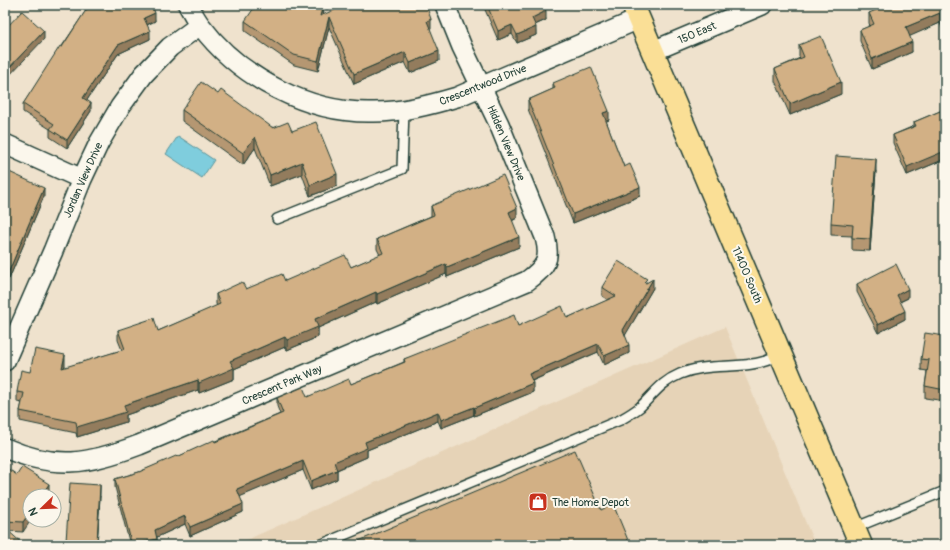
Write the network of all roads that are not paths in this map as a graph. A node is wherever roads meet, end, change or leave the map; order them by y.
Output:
1 (188, 5) edge
2 (445, 5) edge
3 (762, 5) edge
4 (636, 12) edge
5 (200, 26) junction
6 (653, 51) junction
7 (481, 87) junction
8 (404, 110) junction
9 (5, 144) edge
10 (82, 179) junction
11 (277, 219) dead end
12 (547, 262) joint
13 (781, 355) junction
14 (5, 361) edge
15 (5, 448) edge
16 (945, 491) edge
17 (857, 536) edge
18 (320, 545) edge

1 - 5 street, Crescentwood Drive
2 - 7 street, Hidden View Drive
3 - 6 street, 150 East
4 - 6 main road, 11400 South
4 - 7 street, Crescentwood Drive
5 - 8 street, Crescentwood Drive
5 - 10 street, Jordan View Drive
6 - 13 main road, 11400 South
7 - 8 street, Crescentwood Drive
7 - 12 street, Hidden View Drive
8 - 11 lane
9 - 10 street
10 - 14 street, Jordan View Drive
12 - 15 street, Crescent Park Way
13 - 17 main road, 11400 South
13 - 18 lane
16 - 17 lane

